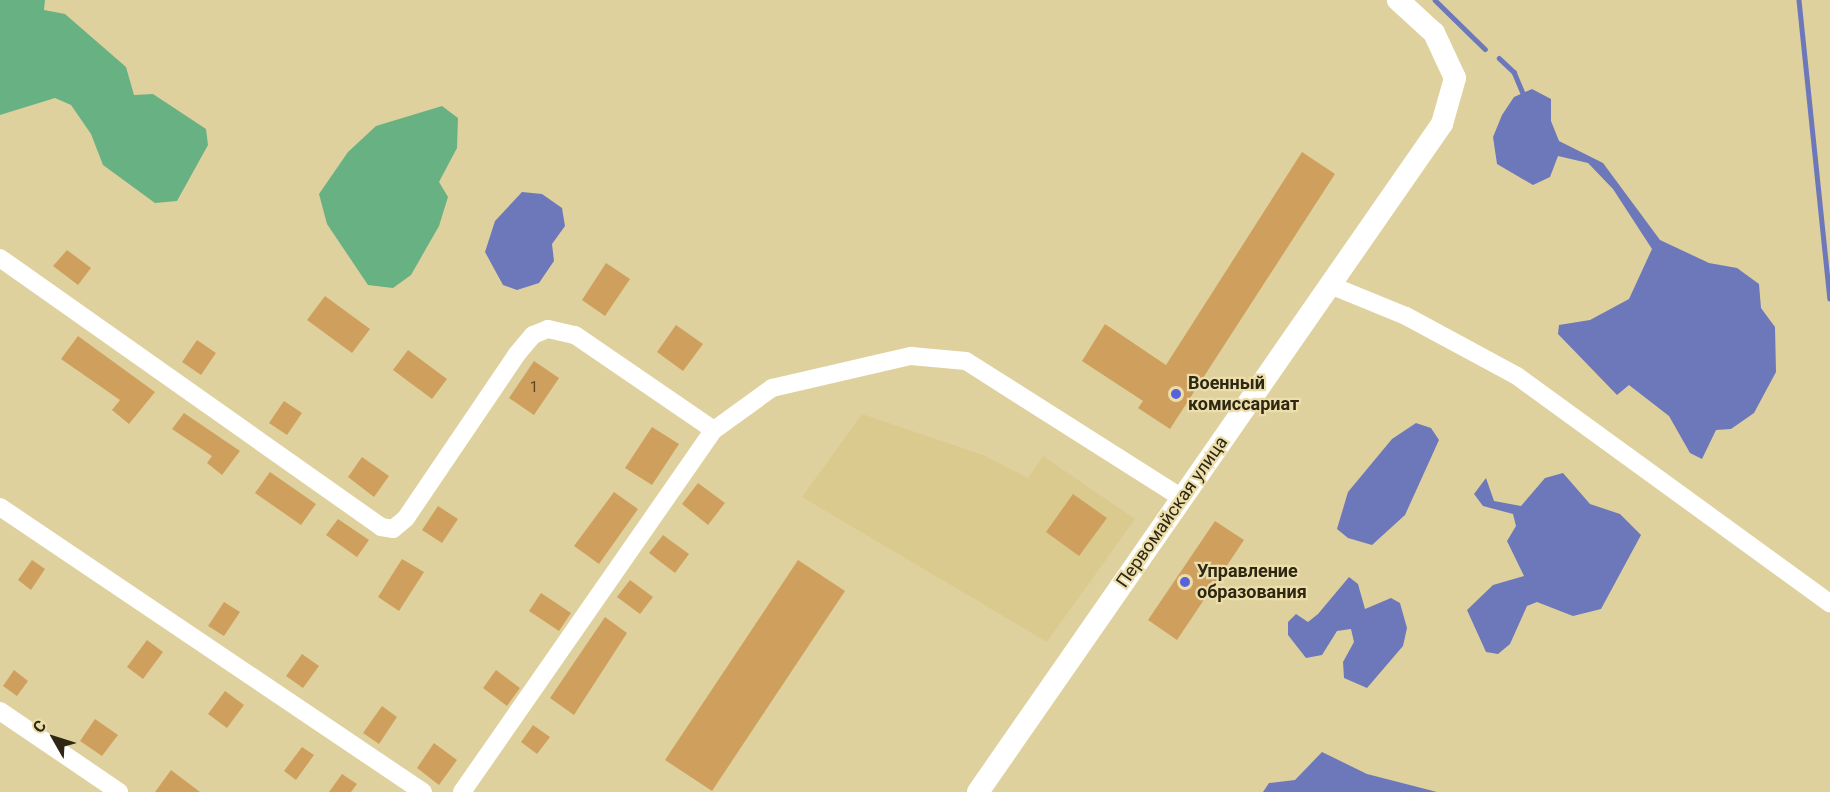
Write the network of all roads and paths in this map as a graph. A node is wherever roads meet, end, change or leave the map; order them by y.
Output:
1 (1398, 0) edge
2 (0, 260) edge
3 (1330, 285) junction
4 (714, 430) junction
5 (1182, 498) junction
6 (0, 507) edge
7 (1830, 603) edge
8 (0, 711) edge
9 (119, 792) edge
10 (423, 792) edge
11 (462, 792) edge
12 (978, 792) edge

1 - 3 street, Первомайская улица
2 - 4 street
3 - 5 street, Первомайская улица
3 - 7 street
4 - 5 street
4 - 11 street
5 - 12 street, Первомайская улица
6 - 10 street
8 - 9 street

